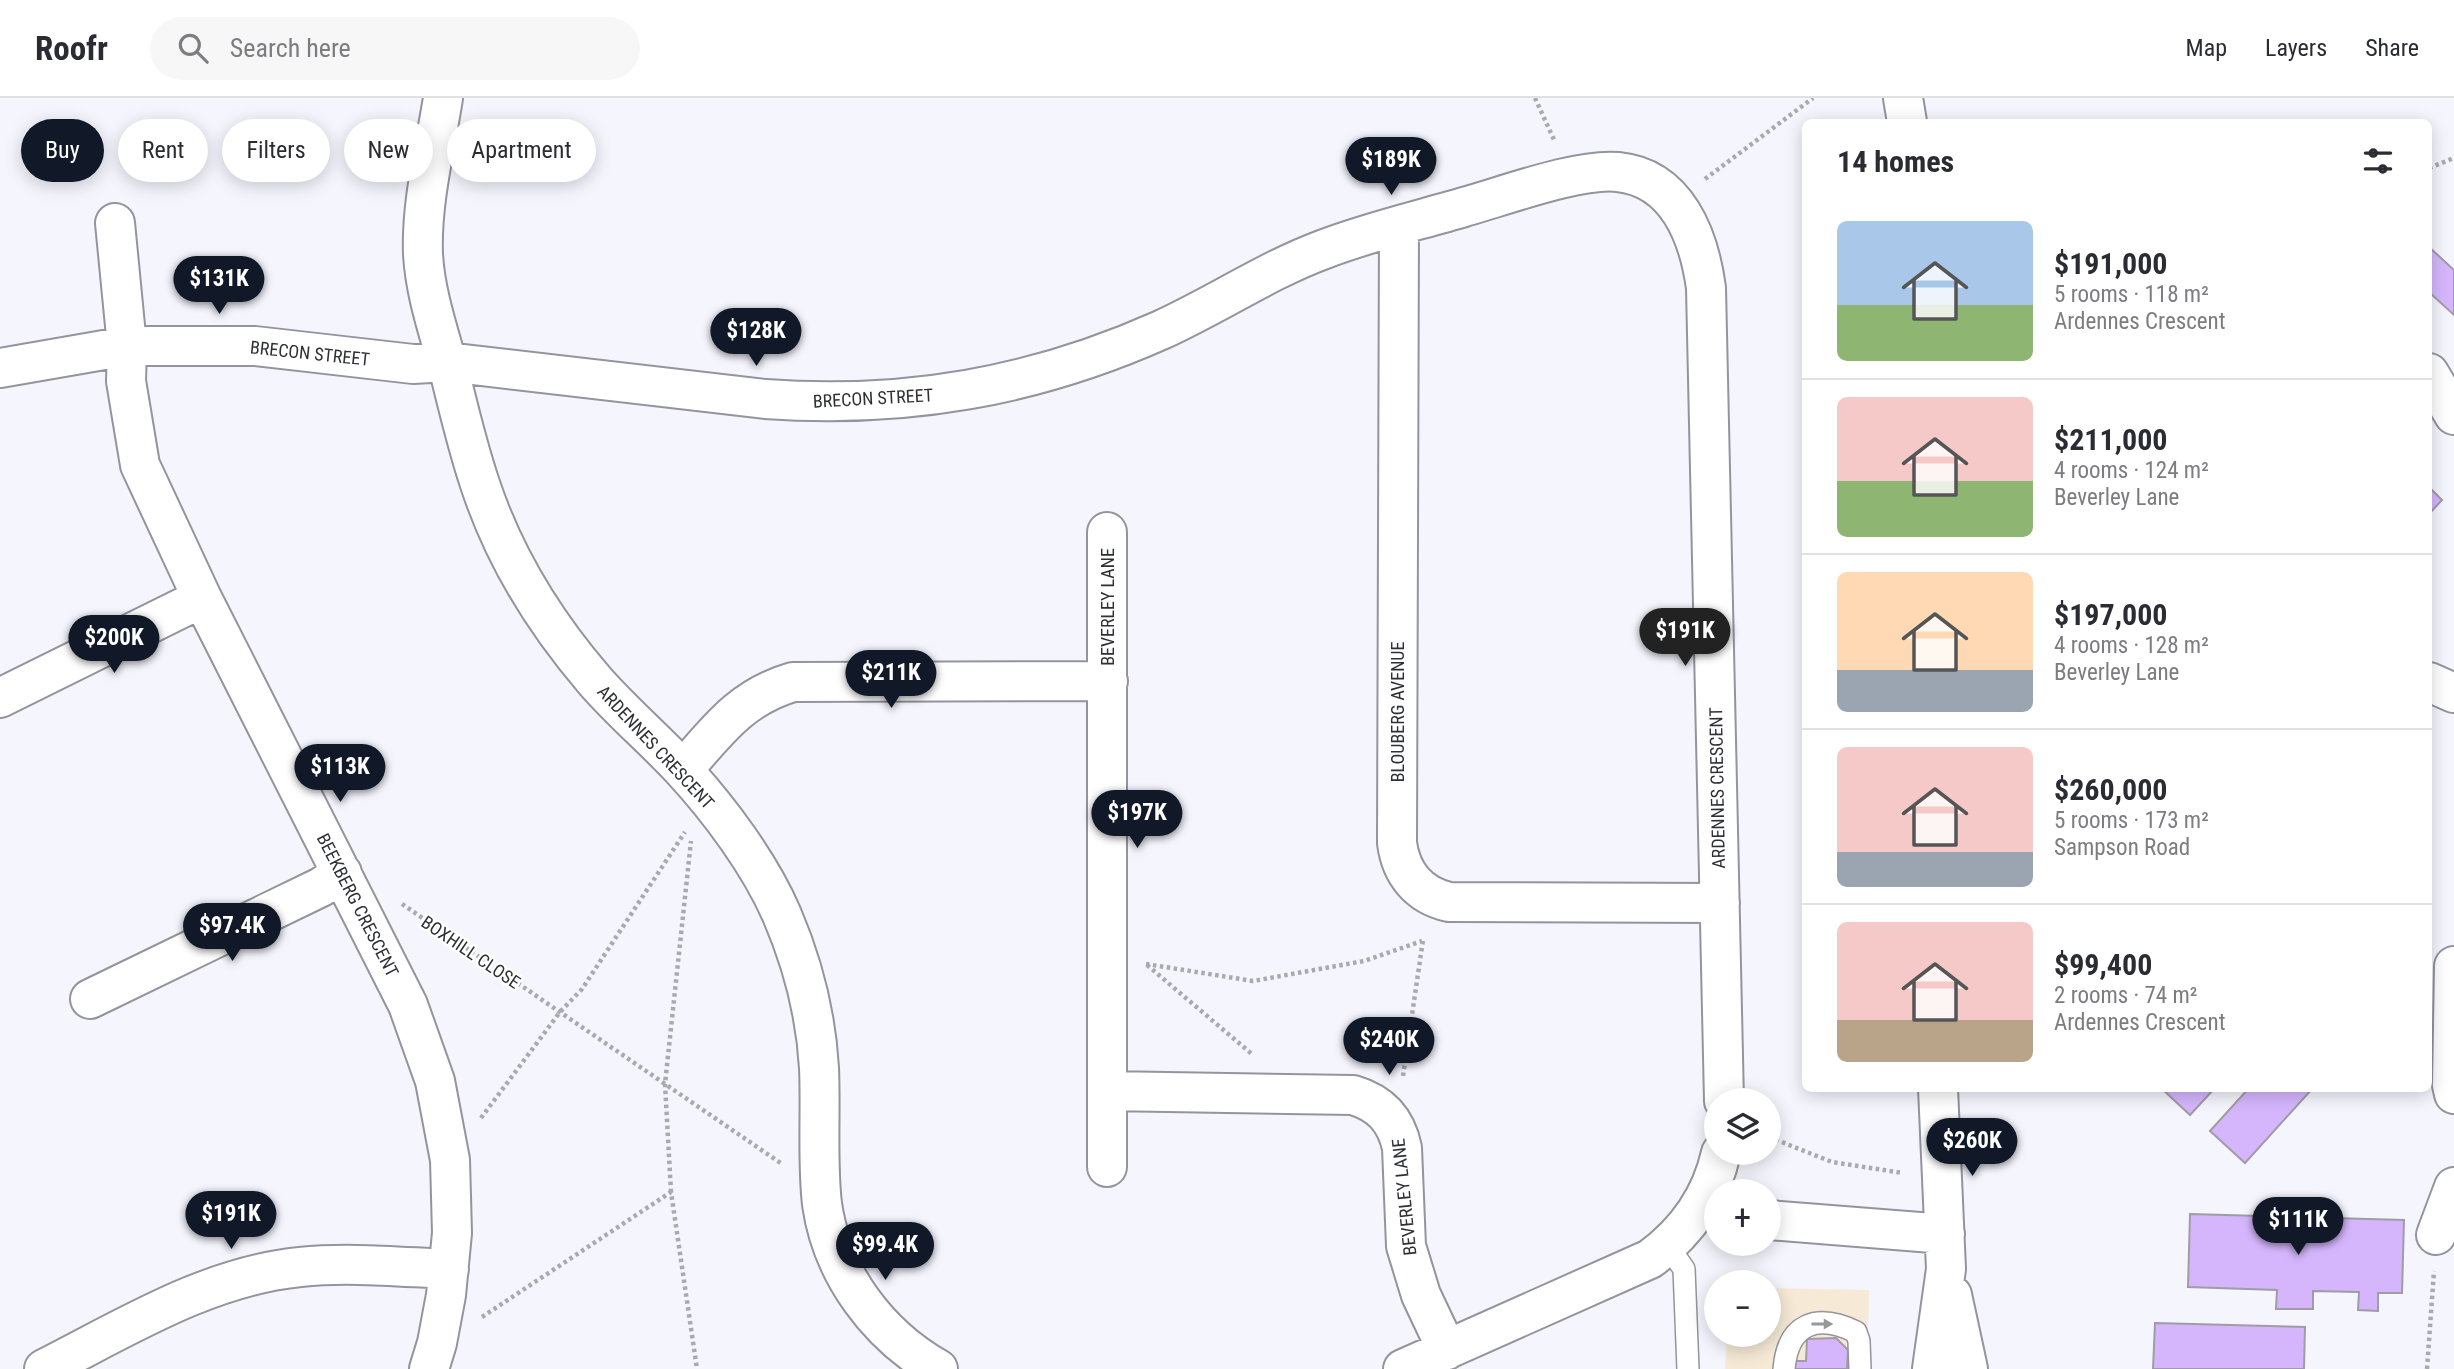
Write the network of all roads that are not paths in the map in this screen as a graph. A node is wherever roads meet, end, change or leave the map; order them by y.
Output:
1 (443, 98) edge
2 (1903, 98) edge
3 (1906, 119) edge
4 (1682, 214) joint
5 (115, 223) dead end
6 (1399, 226) junction
7 (127, 346) junction
8 (447, 362) junction
9 (0, 368) edge
10 (2432, 378) edge
11 (2454, 415) edge
12 (1107, 532) dead end
13 (202, 598) junction
14 (1108, 681) junction
15 (2432, 683) edge
16 (2454, 693) edge
17 (0, 698) edge
18 (683, 770) junction
19 (342, 873) junction
20 (1720, 902) junction
21 (2454, 966) edge
22 (2432, 968) edge
23 (90, 999) dead end
24 (1724, 1088) edge
25 (1107, 1091) junction
26 (1938, 1092) edge
27 (2454, 1094) edge
28 (1107, 1167) dead end
29 (2454, 1187) edge
30 (1704, 1217) edge
31 (1781, 1222) edge
32 (2436, 1235) road end
33 (1668, 1246) junction
34 (1945, 1251) junction
35 (448, 1282) junction
36 (1447, 1350) junction
37 (44, 1369) edge
38 (429, 1369) edge
39 (938, 1369) edge
40 (1403, 1369) edge
41 (1688, 1369) edge
42 (1784, 1369) edge
43 (1860, 1369) edge
44 (1932, 1369) edge
45 (1968, 1369) edge

1 - 8 street, ARDENNES CRESCENT
2 - 3 street
4 - 6 street, BRECON STREET
4 - 20 street, ARDENNES CRESCENT
5 - 7 street, BEEKBERG CRESCENT
6 - 8 street, BRECON STREET
6 - 20 street, BLOUBERG AVENUE
7 - 8 street, BRECON STREET
7 - 9 street, BRECON STREET
7 - 13 street, BEEKBERG CRESCENT
8 - 18 street, ARDENNES CRESCENT
10 - 11 street
12 - 14 street, BEVERLEY LANE
13 - 17 street
13 - 19 street, BEEKBERG CRESCENT
14 - 18 street, BEVERLEY LANE
14 - 25 street, BEVERLEY LANE
15 - 16 street
18 - 39 street, ARDENNES CRESCENT
19 - 23 street
19 - 35 street, BEEKBERG CRESCENT
20 - 24 street, ARDENNES CRESCENT
21 - 22 street
21 - 27 street
25 - 28 street, BEVERLEY LANE
25 - 36 street, BEVERLEY LANE
26 - 34 street
29 - 32 street
30 - 33 street
31 - 34 street
33 - 36 street
33 - 41 lane
34 - 44 street
34 - 45 street
35 - 37 street
35 - 38 street, BEEKBERG CRESCENT
36 - 40 street
42 -> 43 lane

